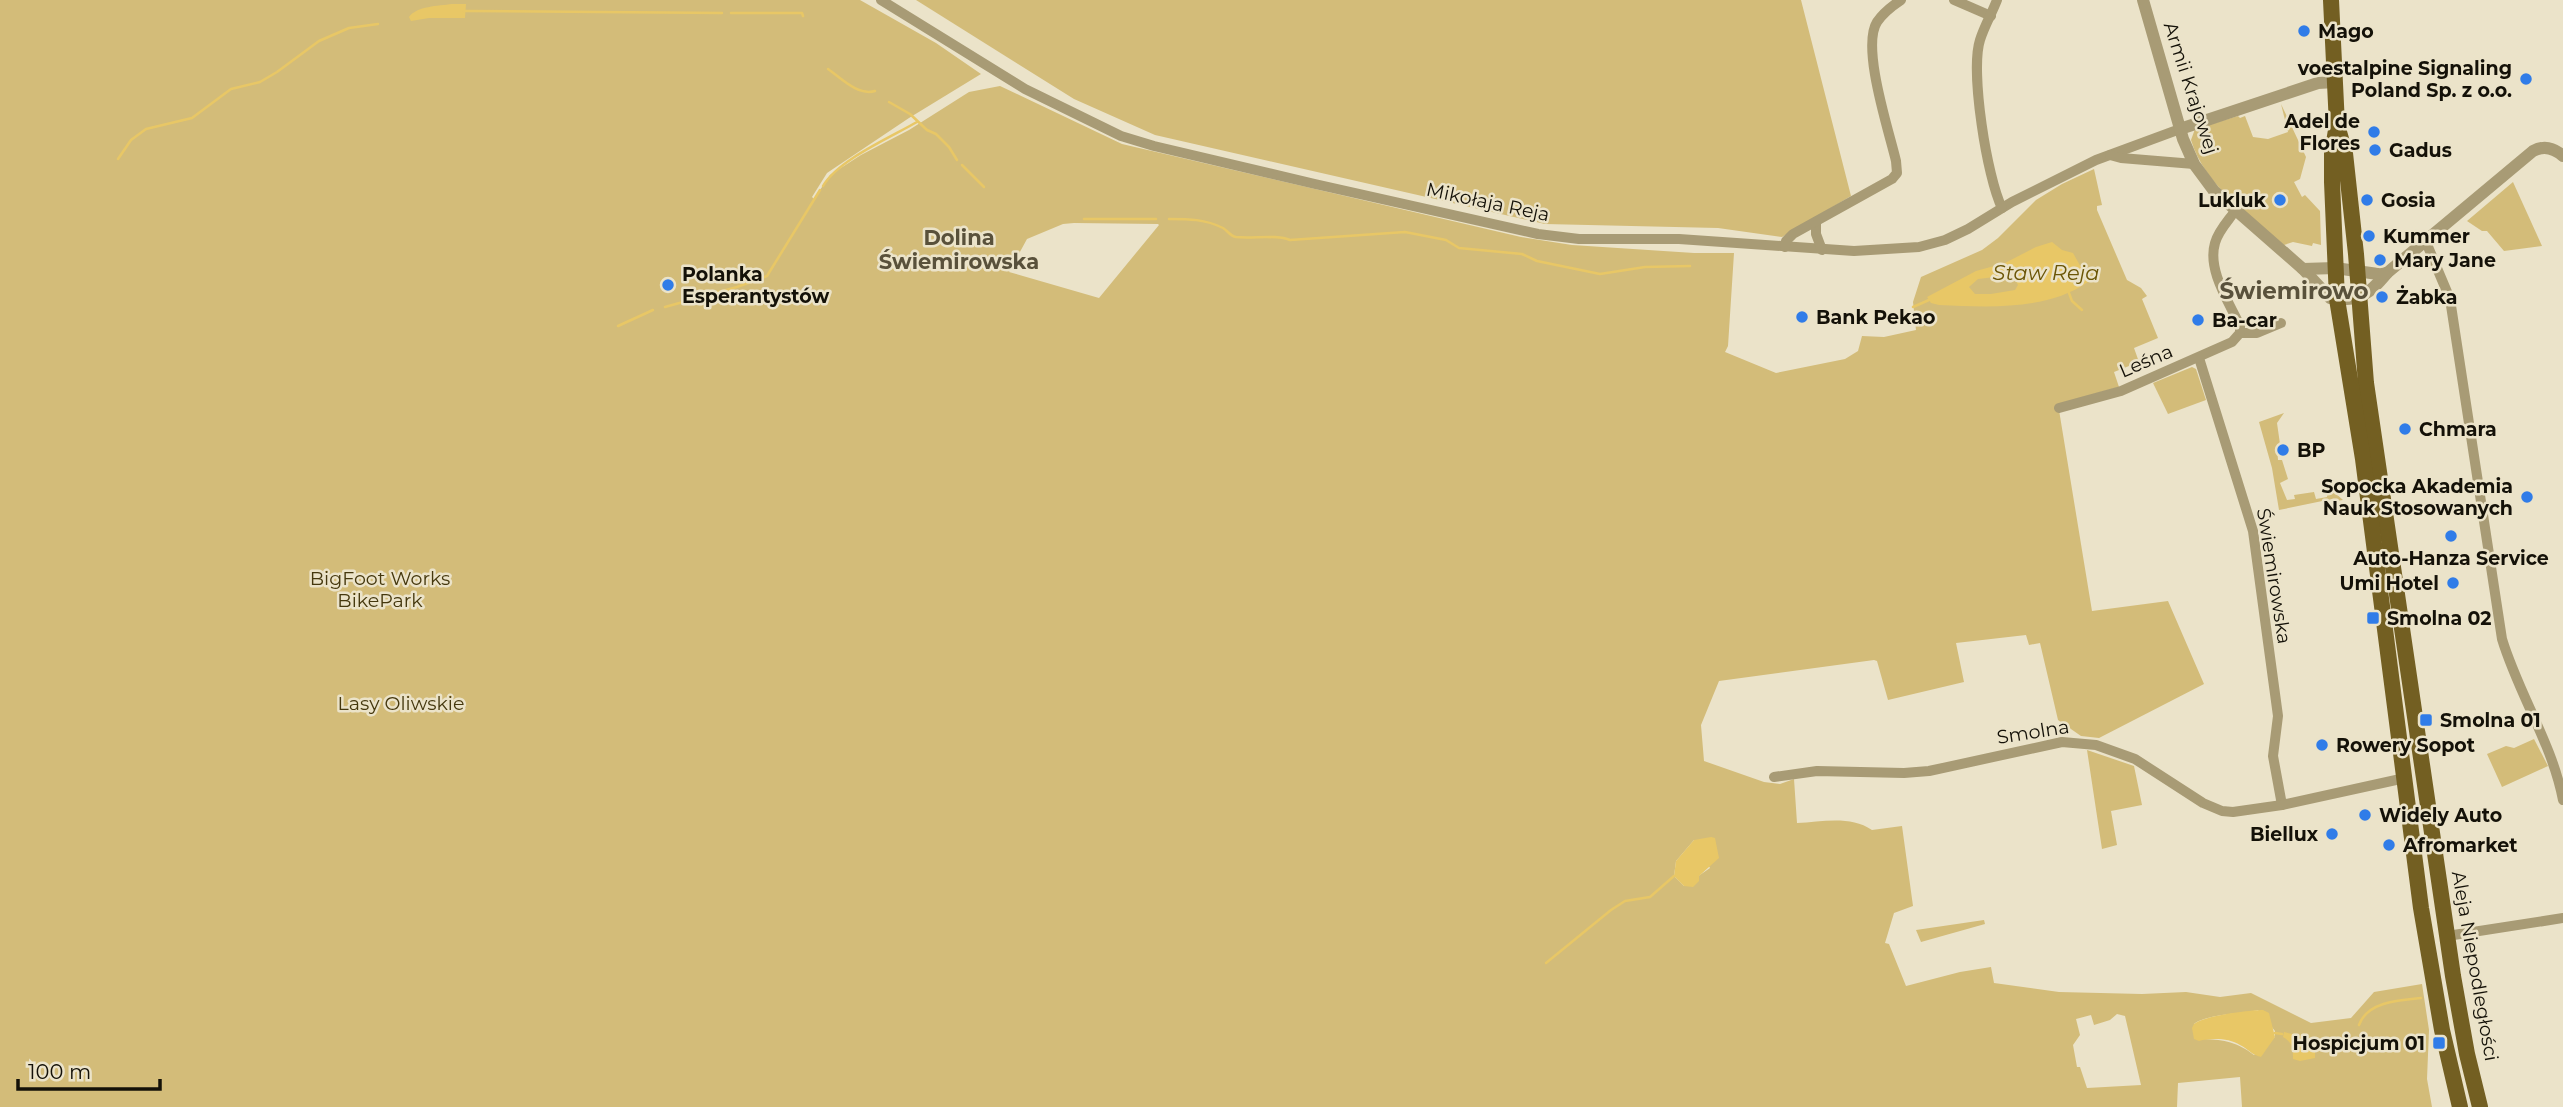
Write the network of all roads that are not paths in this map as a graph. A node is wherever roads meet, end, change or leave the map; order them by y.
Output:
1 (881, 0) edge
2 (1901, 0) edge
3 (1954, 0) edge
4 (1997, 0) edge
5 (2143, 0) edge
6 (2331, 0) edge
7 (1991, 16) junction
8 (2336, 82) junction
9 (2337, 125) junction
10 (2180, 129) junction
11 (2109, 154) junction
12 (2563, 156) edge
13 (2194, 164) junction
14 (2002, 208) junction
15 (2235, 211) junction
16 (1816, 222) junction
17 (2426, 242) junction
18 (1785, 247) junction
19 (1822, 250) junction
20 (2335, 268) junction
21 (2303, 269) junction
22 (2357, 270) junction
23 (2387, 273) junction
24 (2359, 298) junction
25 (2337, 299) junction
26 (2281, 323) dead end
27 (2240, 333) junction
28 (2199, 358) junction
29 (2059, 408) dead end
30 (1774, 777) dead end
31 (2404, 778) junction
32 (2563, 800) edge
33 (2282, 805) junction
34 (2563, 918) edge
35 (2447, 936) junction
36 (2460, 1107) edge
37 (2480, 1107) edge

1 - 18 street, Mikołaja Reja
2 - 16 street
3 - 7 street
4 - 7 street
5 - 10 street, Armii Krajowej
6 - 8 main road, Aleja Niepodległości
7 - 14 street
8 - 9 main road, Aleja Niepodległości
8 - 10 street, Mikołaja Reja
9 - 20 main road, Aleja Niepodległości
9 - 22 main road, Aleja Niepodległości
10 - 11 street, Mikołaja Reja
10 - 13 street, Armii Krajowej
11 - 13 street
11 - 14 street, Mikołaja Reja
12 - 17 street
13 - 15 street, Armii Krajowej
14 - 19 street, Mikołaja Reja
15 - 21 street, Armii Krajowej
15 - 27 street
16 - 18 street
16 - 19 street
17 - 23 street
17 - 32 street
18 - 19 street, Mikołaja Reja
20 - 21 street
20 - 22 street
20 - 25 main road, Aleja Niepodległości
21 - 25 street, Armii Krajowej
22 - 23 street
22 - 24 main road, Aleja Niepodległości
23 - 24 street
24 - 25 street
24 - 35 main road, Aleja Niepodległości
25 - 31 main road, Aleja Niepodległości
26 - 27 street, Leśna
27 - 28 street, Leśna
28 - 29 street, Leśna
28 - 33 street, Świemirowska
30 - 33 street, Smolna
31 - 33 street, Smolna
31 - 36 main road, Aleja Niepodległości
34 - 35 street
35 - 37 main road, Aleja Niepodległości

